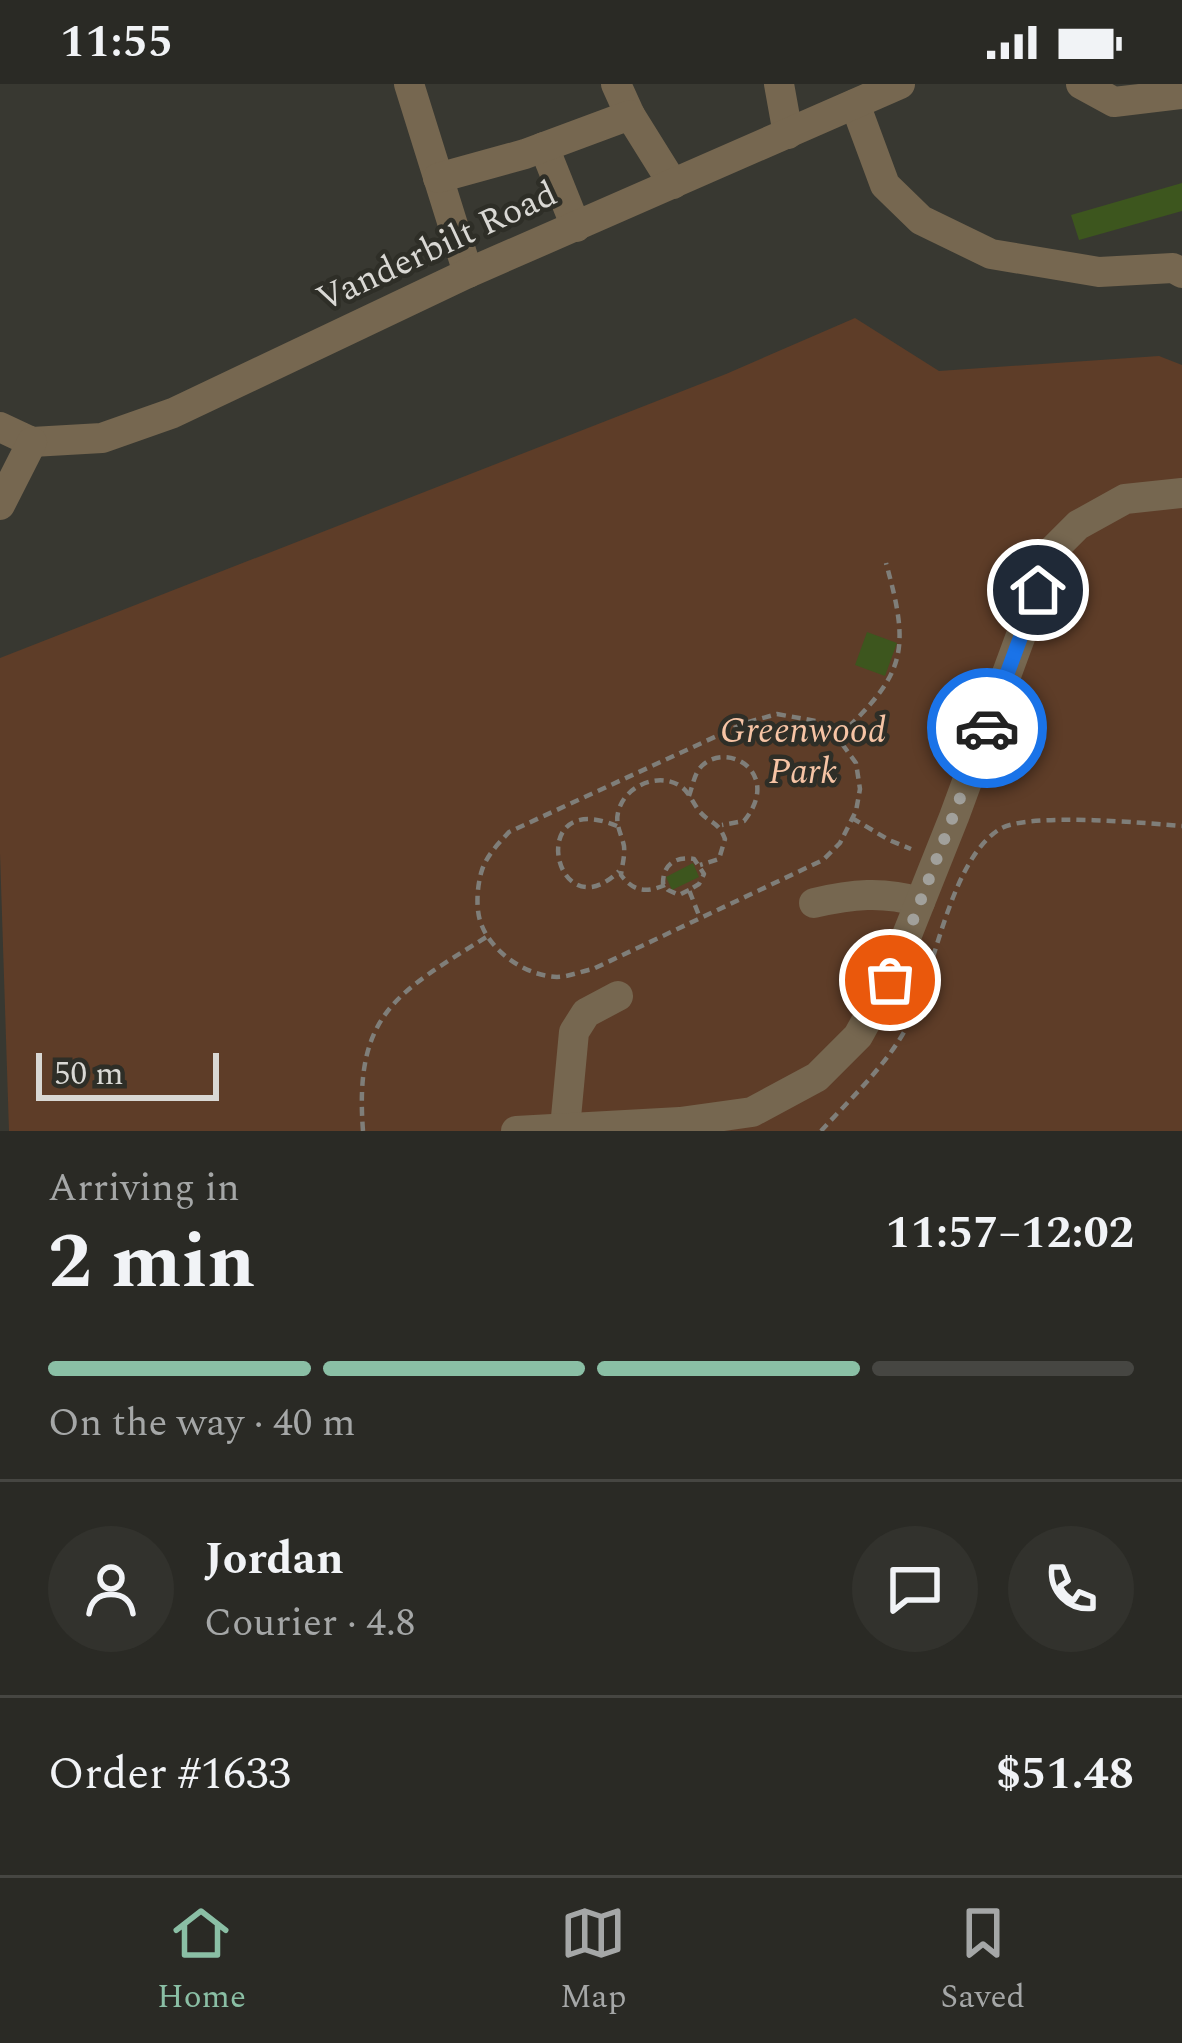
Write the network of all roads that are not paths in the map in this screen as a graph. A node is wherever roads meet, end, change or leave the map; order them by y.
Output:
1 (409, 84) edge
2 (616, 84) edge
3 (778, 84) edge
4 (900, 84) edge
5 (1081, 84) edge
6 (1182, 94) edge
7 (856, 104) junction
8 (630, 115) junction
9 (788, 134) junction
10 (544, 147) junction
11 (438, 178) junction
12 (673, 184) junction
13 (576, 226) junction
14 (468, 273) junction
15 (1182, 273) edge
16 (0, 427) edge
17 (32, 442) junction
18 (1182, 493) edge
19 (0, 505) edge
20 (920, 902) junction
21 (814, 903) dead end
22 (618, 996) dead end
23 (565, 1128) edge
24 (516, 1131) edge

1 - 11 street
2 - 8 street
3 - 9 street
4 - 7 street, Vanderbilt Road
5 - 6 street
7 - 9 street, Vanderbilt Road
7 - 15 street
8 - 10 street
8 - 12 street
9 - 12 street, Vanderbilt Road
10 - 11 street
10 - 13 street
11 - 14 street
12 - 13 street, Vanderbilt Road
13 - 14 street, Vanderbilt Road
14 - 17 street, Vanderbilt Road
16 - 17 street, Vanderbilt Road
17 - 19 street
18 - 20 street
20 - 21 street
20 - 23 street
22 - 23 street
23 - 24 street

